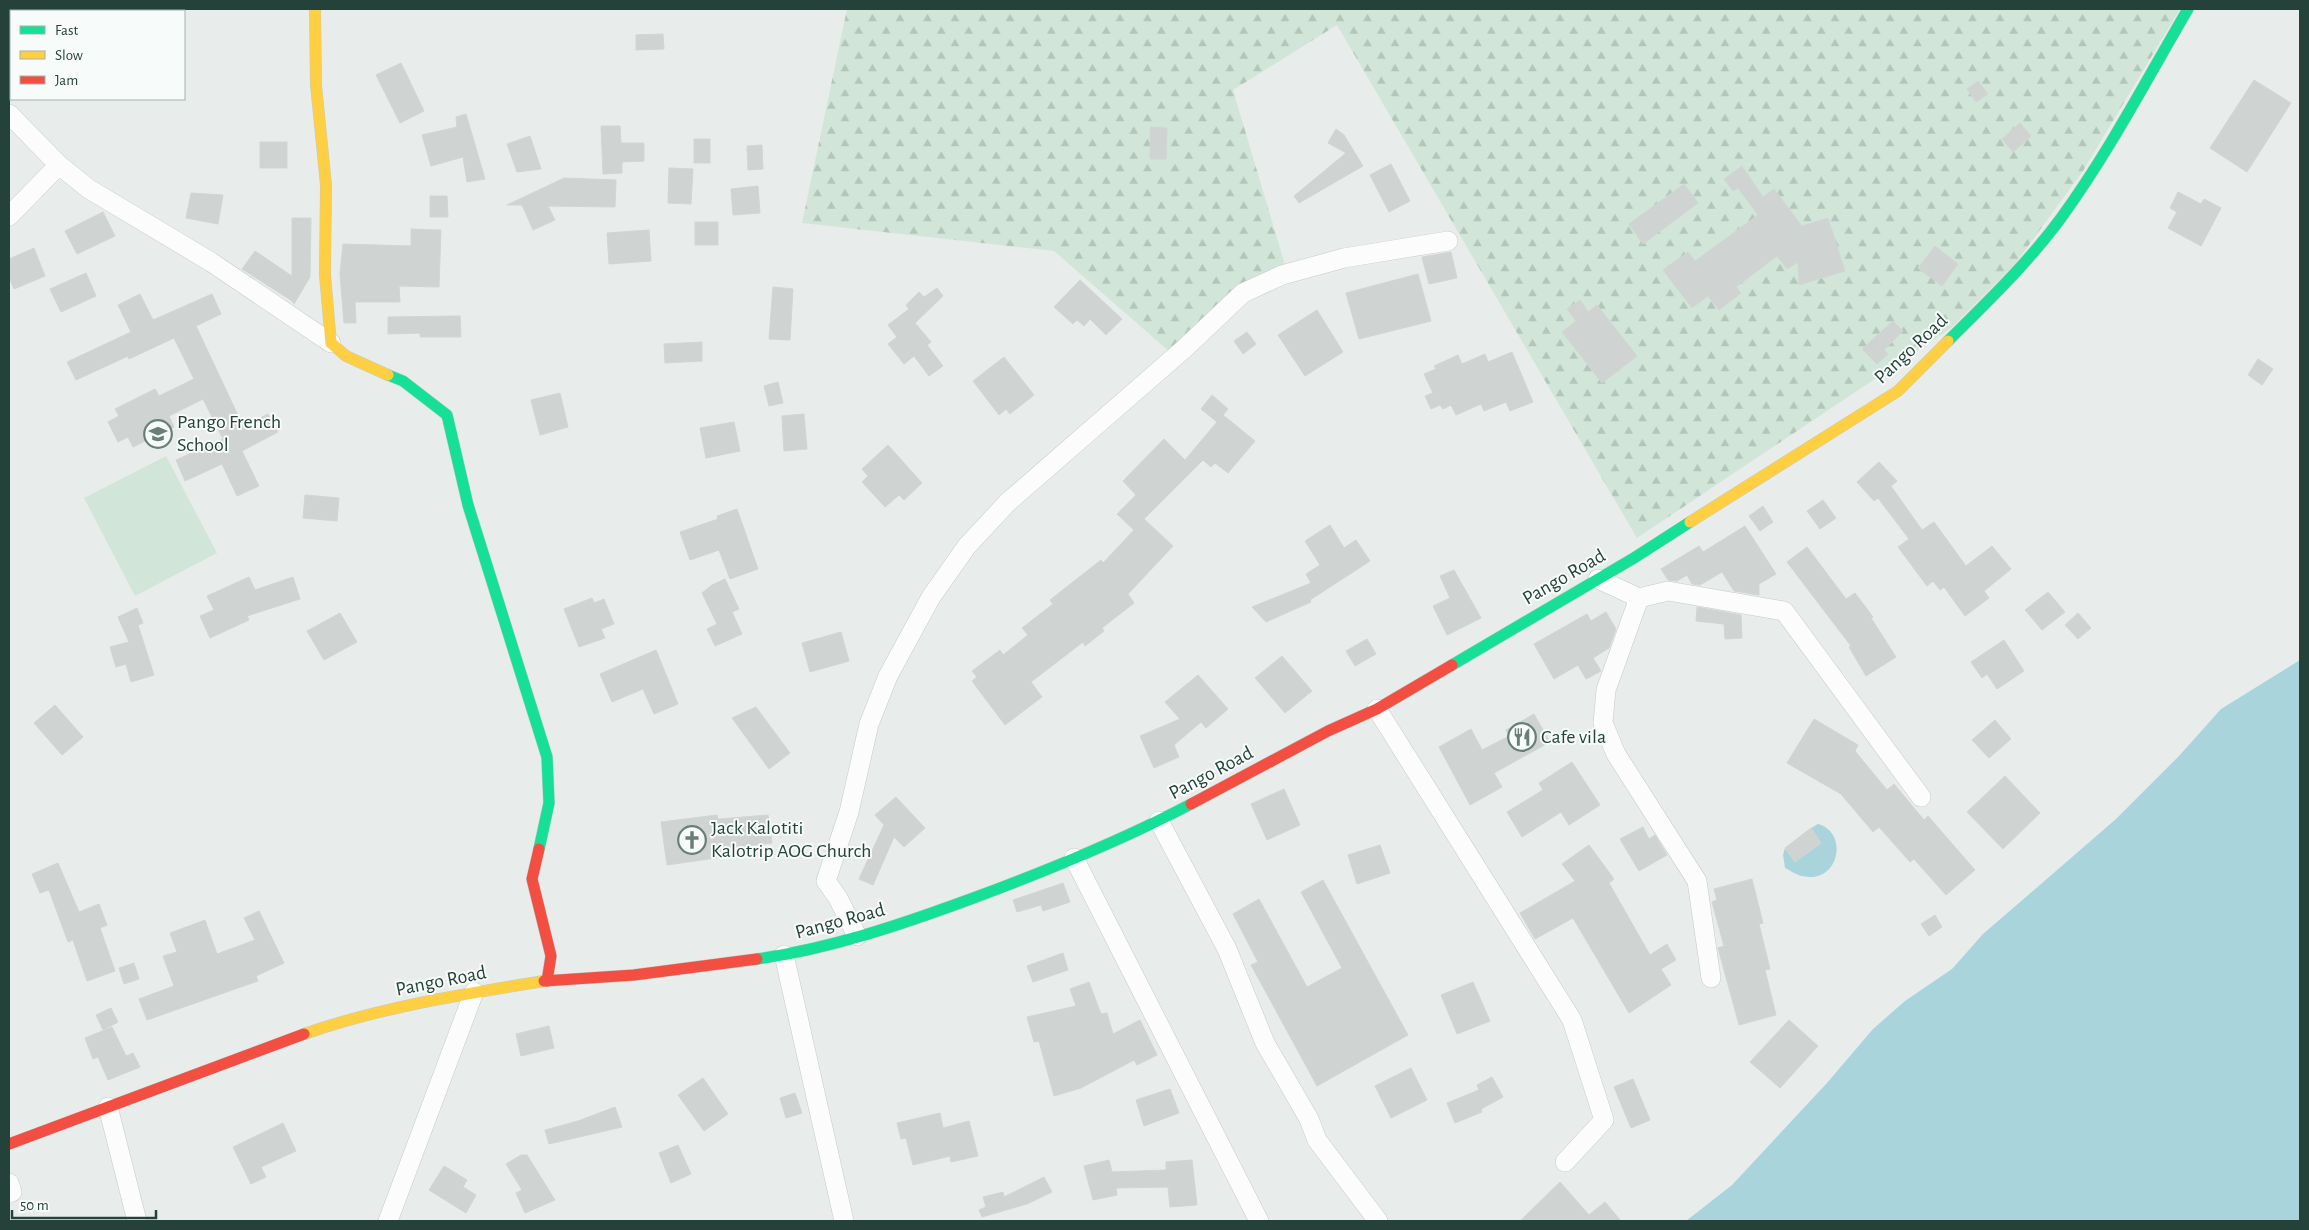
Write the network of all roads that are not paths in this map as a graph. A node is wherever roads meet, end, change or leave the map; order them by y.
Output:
1 (314, 9) edge
2 (2188, 9) edge
3 (9, 114) edge
4 (59, 164) junction
5 (9, 216) edge
6 (1448, 241) dead end
7 (331, 343) junction
8 (1598, 579) junction
9 (1639, 598) junction
10 (1377, 709) junction
11 (1921, 797) dead end
12 (1159, 821) junction
13 (1074, 858) junction
14 (857, 936) junction
15 (784, 955) junction
16 (1711, 978) dead end
17 (547, 981) junction
18 (474, 992) junction
19 (108, 1106) junction
20 (9, 1144) edge
21 (1565, 1162) dead end
22 (9, 1183) edge
23 (9, 1193) edge
24 (137, 1221) edge
25 (388, 1221) edge
26 (844, 1221) edge
27 (1258, 1221) edge
28 (1378, 1221) edge

1 - 7 street
2 - 8 street, Pango Road
3 - 4 street
4 - 5 street
4 - 7 street
6 - 14 street
7 - 17 street
8 - 9 street
8 - 10 street, Pango Road
9 - 11 street
9 - 16 street
10 - 12 street, Pango Road
10 - 21 street
12 - 13 street, Pango Road
12 - 28 street
13 - 14 street, Pango Road
13 - 27 street
14 - 15 street, Pango Road
15 - 17 street, Pango Road
15 - 26 street
17 - 18 street, Pango Road
18 - 19 street, Pango Road
18 - 25 street
19 - 20 street, Pango Road
19 - 24 street
22 - 23 street

